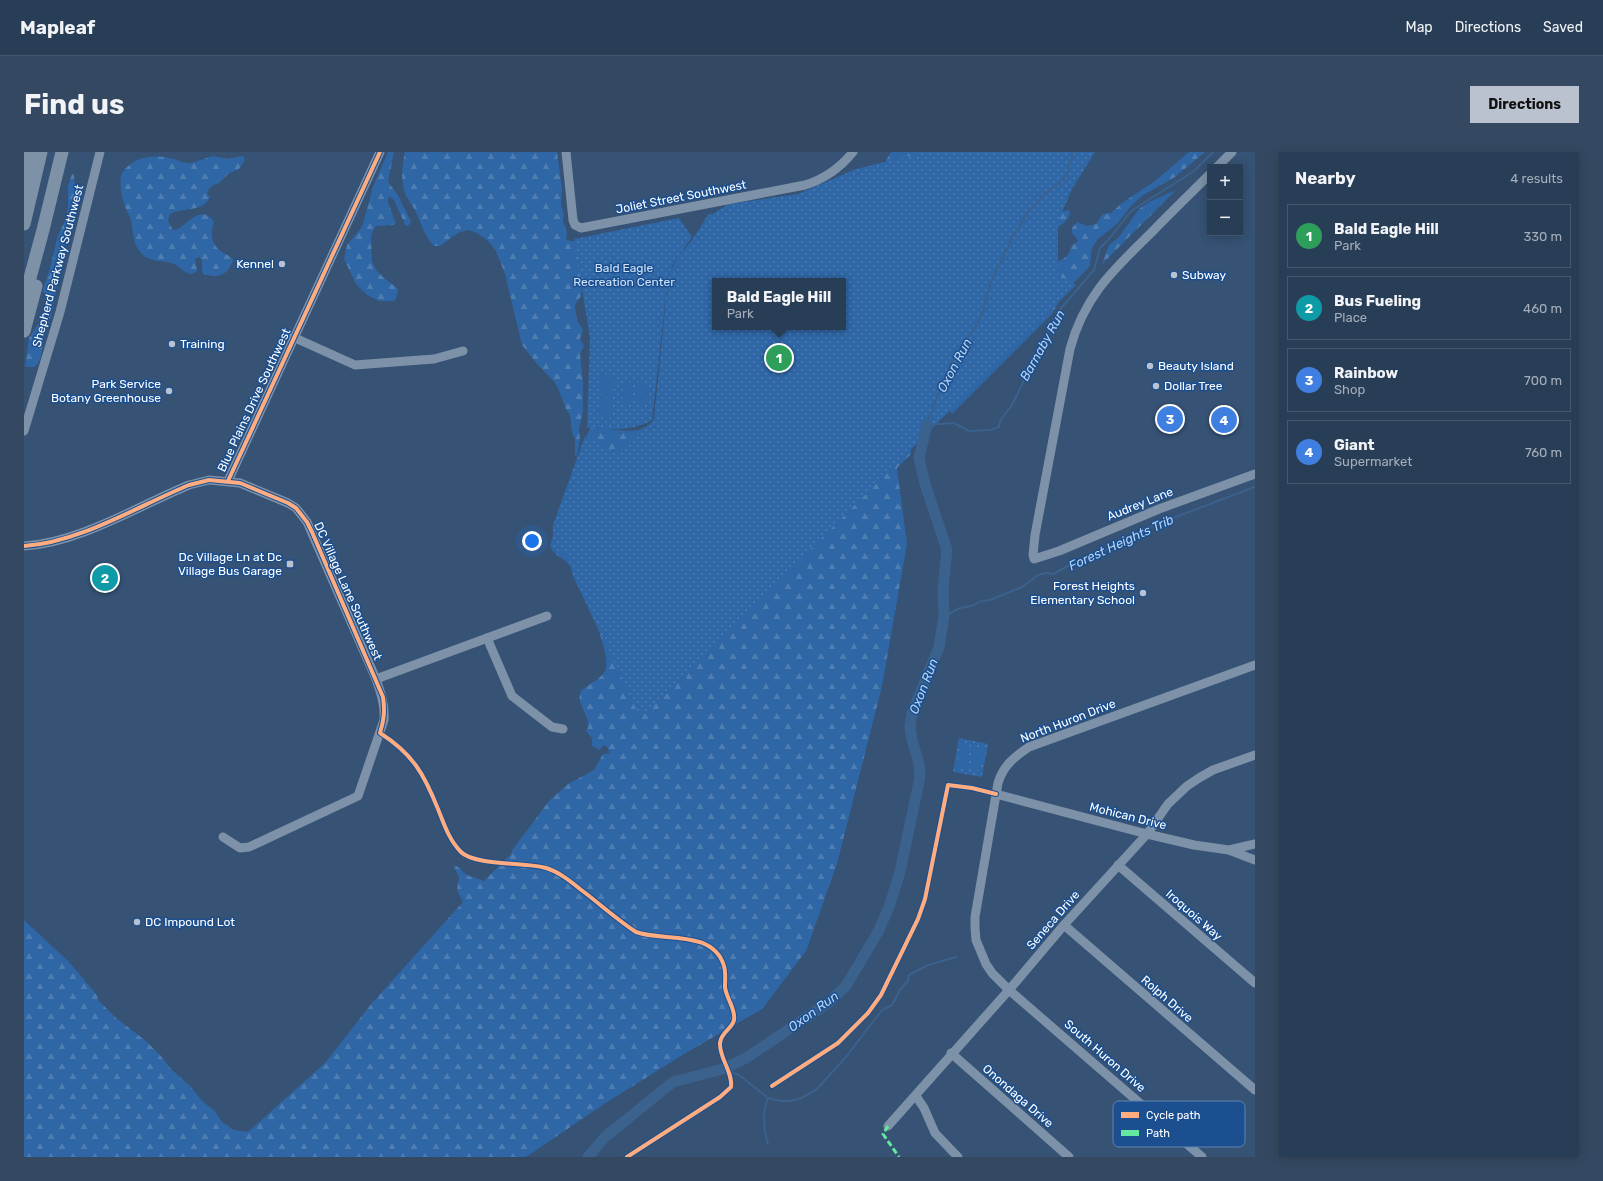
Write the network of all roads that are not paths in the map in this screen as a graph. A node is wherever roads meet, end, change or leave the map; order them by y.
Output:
1 (28, 152) edge
2 (41, 152) edge
3 (62, 152) edge
4 (100, 152) edge
5 (380, 152) edge
6 (566, 152) edge
7 (854, 152) edge
8 (1232, 152) edge
9 (1220, 164) edge
10 (1207, 177) edge
11 (24, 191) edge
12 (49, 208) junction
13 (24, 224) edge
14 (24, 300) edge
15 (24, 331) edge
16 (293, 337) junction
17 (463, 351) dead end
18 (24, 431) edge
19 (1255, 474) edge
20 (228, 481) junction
21 (24, 546) edge
22 (547, 616) dead end
23 (487, 638) junction
24 (1255, 665) edge
25 (376, 679) junction
26 (563, 729) dead end
27 (1255, 755) edge
28 (996, 794) junction
29 (1146, 834) junction
30 (224, 837) dead end
31 (1255, 844) edge
32 (1229, 850) junction
33 (1255, 860) edge
34 (1118, 865) junction
35 (1064, 925) junction
36 (1255, 983) edge
37 (1009, 990) junction
38 (951, 1054) junction
39 (1255, 1090) edge
40 (916, 1096) junction
41 (1137, 1101) edge
42 (888, 1126) dead end
43 (1190, 1147) edge
44 (958, 1157) edge
45 (1069, 1157) edge
46 (1202, 1157) edge

1 - 11 highway
2 - 13 highway
3 - 12 highway
4 - 18 street, Shepherd Parkway Southwest
5 - 16 street, Blue Plains Drive Southwest
6 - 7 street, Joliet Street Southwest
8 - 9 street
10 - 19 street, Audrey Lane
12 - 14 highway
12 - 15 highway
16 - 17 street
16 - 20 street, Blue Plains Drive Southwest
20 - 21 street, Blue Plains Drive Southwest
20 - 25 street, DC Village Lane Southwest
22 - 23 street
23 - 25 street
23 - 26 street
24 - 28 street, North Huron Drive
25 - 30 street, DC Village Lane Southwest
27 - 29 street, Seneca Drive
28 - 29 street, Mohican Drive
28 - 37 street, North Huron Drive
29 - 32 street, Mohican Drive
29 - 34 street, Seneca Drive
31 - 32 street, Mohican Drive
32 - 33 street
34 - 35 street, Seneca Drive
34 - 36 street, Iroquois Way
35 - 37 street, Seneca Drive
35 - 39 street, Rolph Drive
37 - 38 street, Seneca Drive
37 - 41 street, South Huron Drive
38 - 40 street, Seneca Drive
38 - 45 street, Onondaga Drive
40 - 42 street, Seneca Drive
40 - 44 street
43 - 46 street, South Huron Drive

